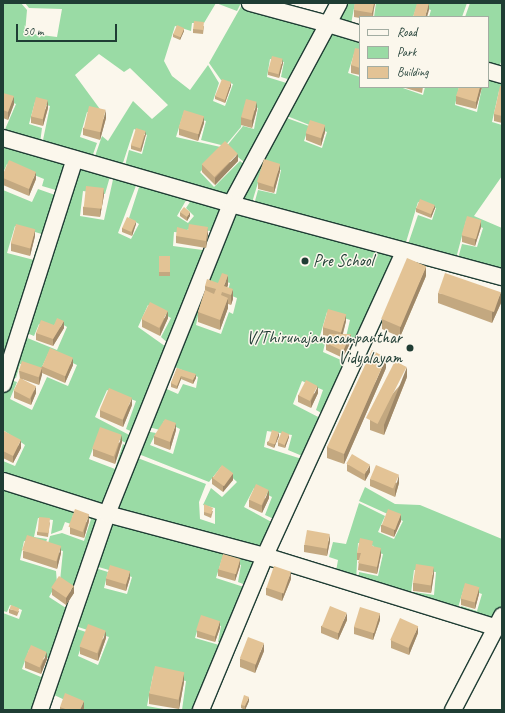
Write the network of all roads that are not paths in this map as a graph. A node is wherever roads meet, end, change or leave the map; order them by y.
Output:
1 (250, 3) edge
2 (339, 3) edge
3 (328, 24) junction
4 (359, 34) edge
5 (489, 71) edge
6 (502, 75) edge
7 (3, 138) edge
8 (75, 159) junction
9 (231, 204) junction
10 (404, 252) junction
11 (502, 277) edge
12 (3, 384) edge
13 (3, 481) edge
14 (107, 514) junction
15 (265, 556) junction
16 (499, 621) edge
17 (40, 710) edge
18 (201, 710) edge
19 (453, 710) edge

1 - 3 street
2 - 3 street
3 - 4 street
3 - 9 street
5 - 6 street
7 - 8 street
8 - 9 street
8 - 12 street
9 - 10 street
9 - 14 street
10 - 11 street
10 - 15 street
13 - 14 street
14 - 15 street
14 - 17 street
15 - 16 street
15 - 18 street
16 - 19 street

